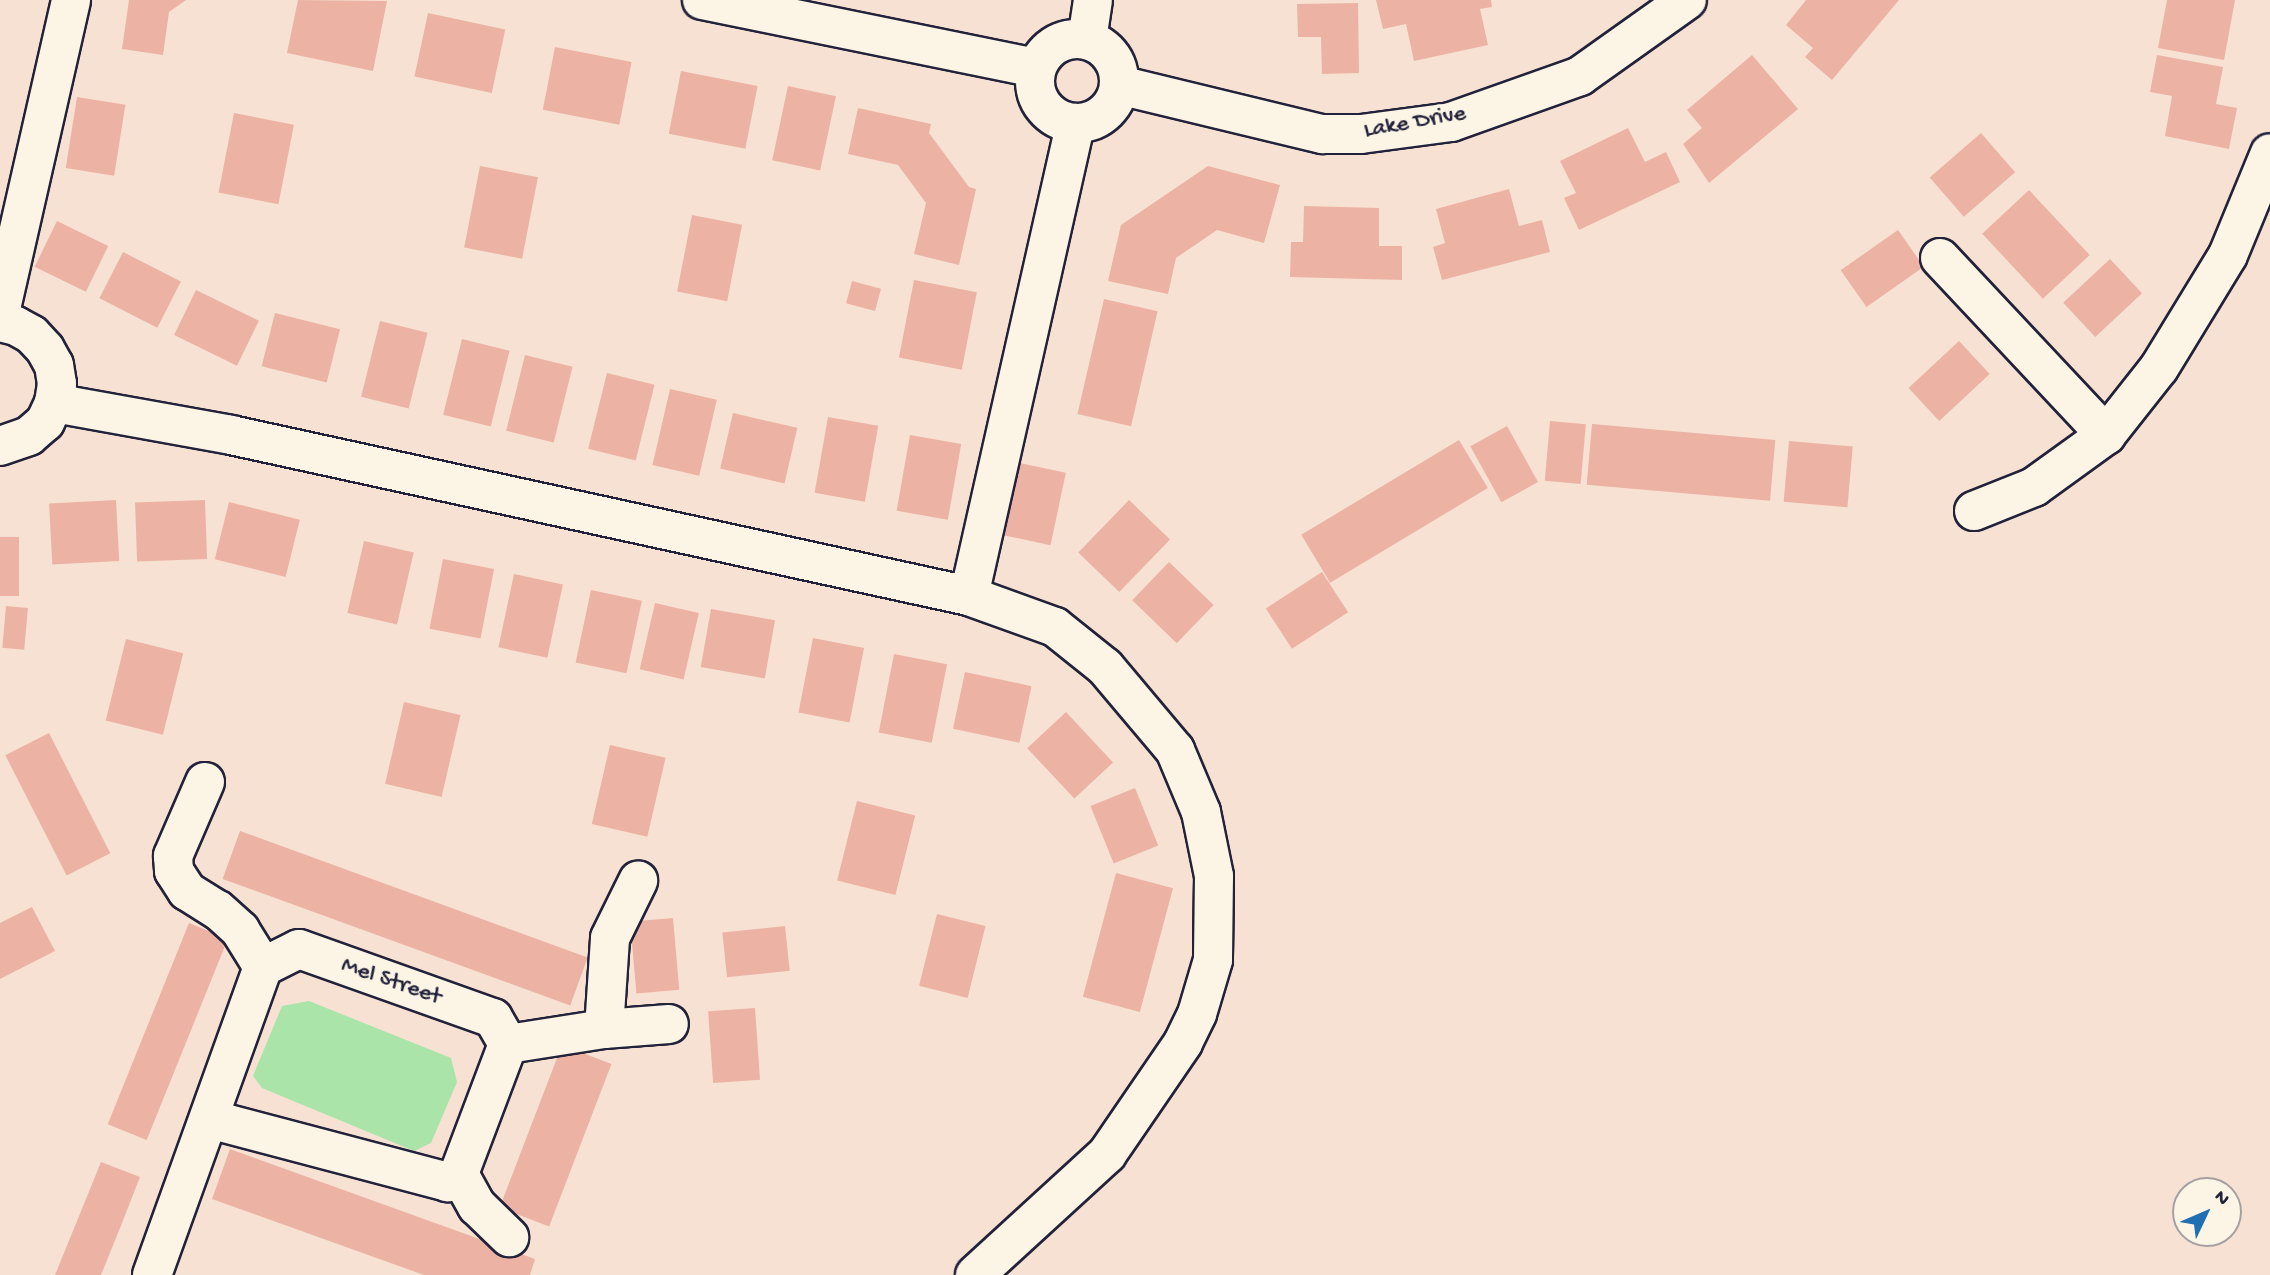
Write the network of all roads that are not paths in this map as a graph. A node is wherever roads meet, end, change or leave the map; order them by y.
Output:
1 (71, 0) edge
2 (702, 0) edge
3 (1093, 0) edge
4 (1686, 0) edge
5 (1087, 40) junction
6 (1036, 68) junction
7 (1119, 85) junction
8 (1076, 123) junction
9 (2270, 153) edge
10 (1940, 258) dead end
11 (0, 313) edge
12 (0, 322) edge
13 (54, 403) junction
14 (2106, 435) junction
15 (0, 446) edge
16 (1974, 511) dead end
17 (969, 596) junction
18 (205, 782) dead end
19 (638, 881) dead end
20 (263, 967) junction
21 (669, 1024) dead end
22 (604, 1028) junction
23 (508, 1044) junction
24 (210, 1119) junction
25 (459, 1174) junction
26 (509, 1237) dead end
27 (152, 1275) edge
28 (975, 1275) edge

1 - 11 street
2 - 6 street
3 - 5 street
4 - 7 street, Lake Drive
5 - 6 street
5 - 7 street
6 - 8 street
7 - 8 street
8 - 17 street
9 - 14 street
10 - 14 street
12 - 13 street
13 - 15 street
13 - 17 street
14 - 16 street
17 - 28 street
18 - 20 street
19 - 22 street
20 - 23 street, Mel Street
20 - 24 street
21 - 22 street
22 - 23 street
23 - 25 street
24 - 25 street
24 - 27 street
25 - 26 street

